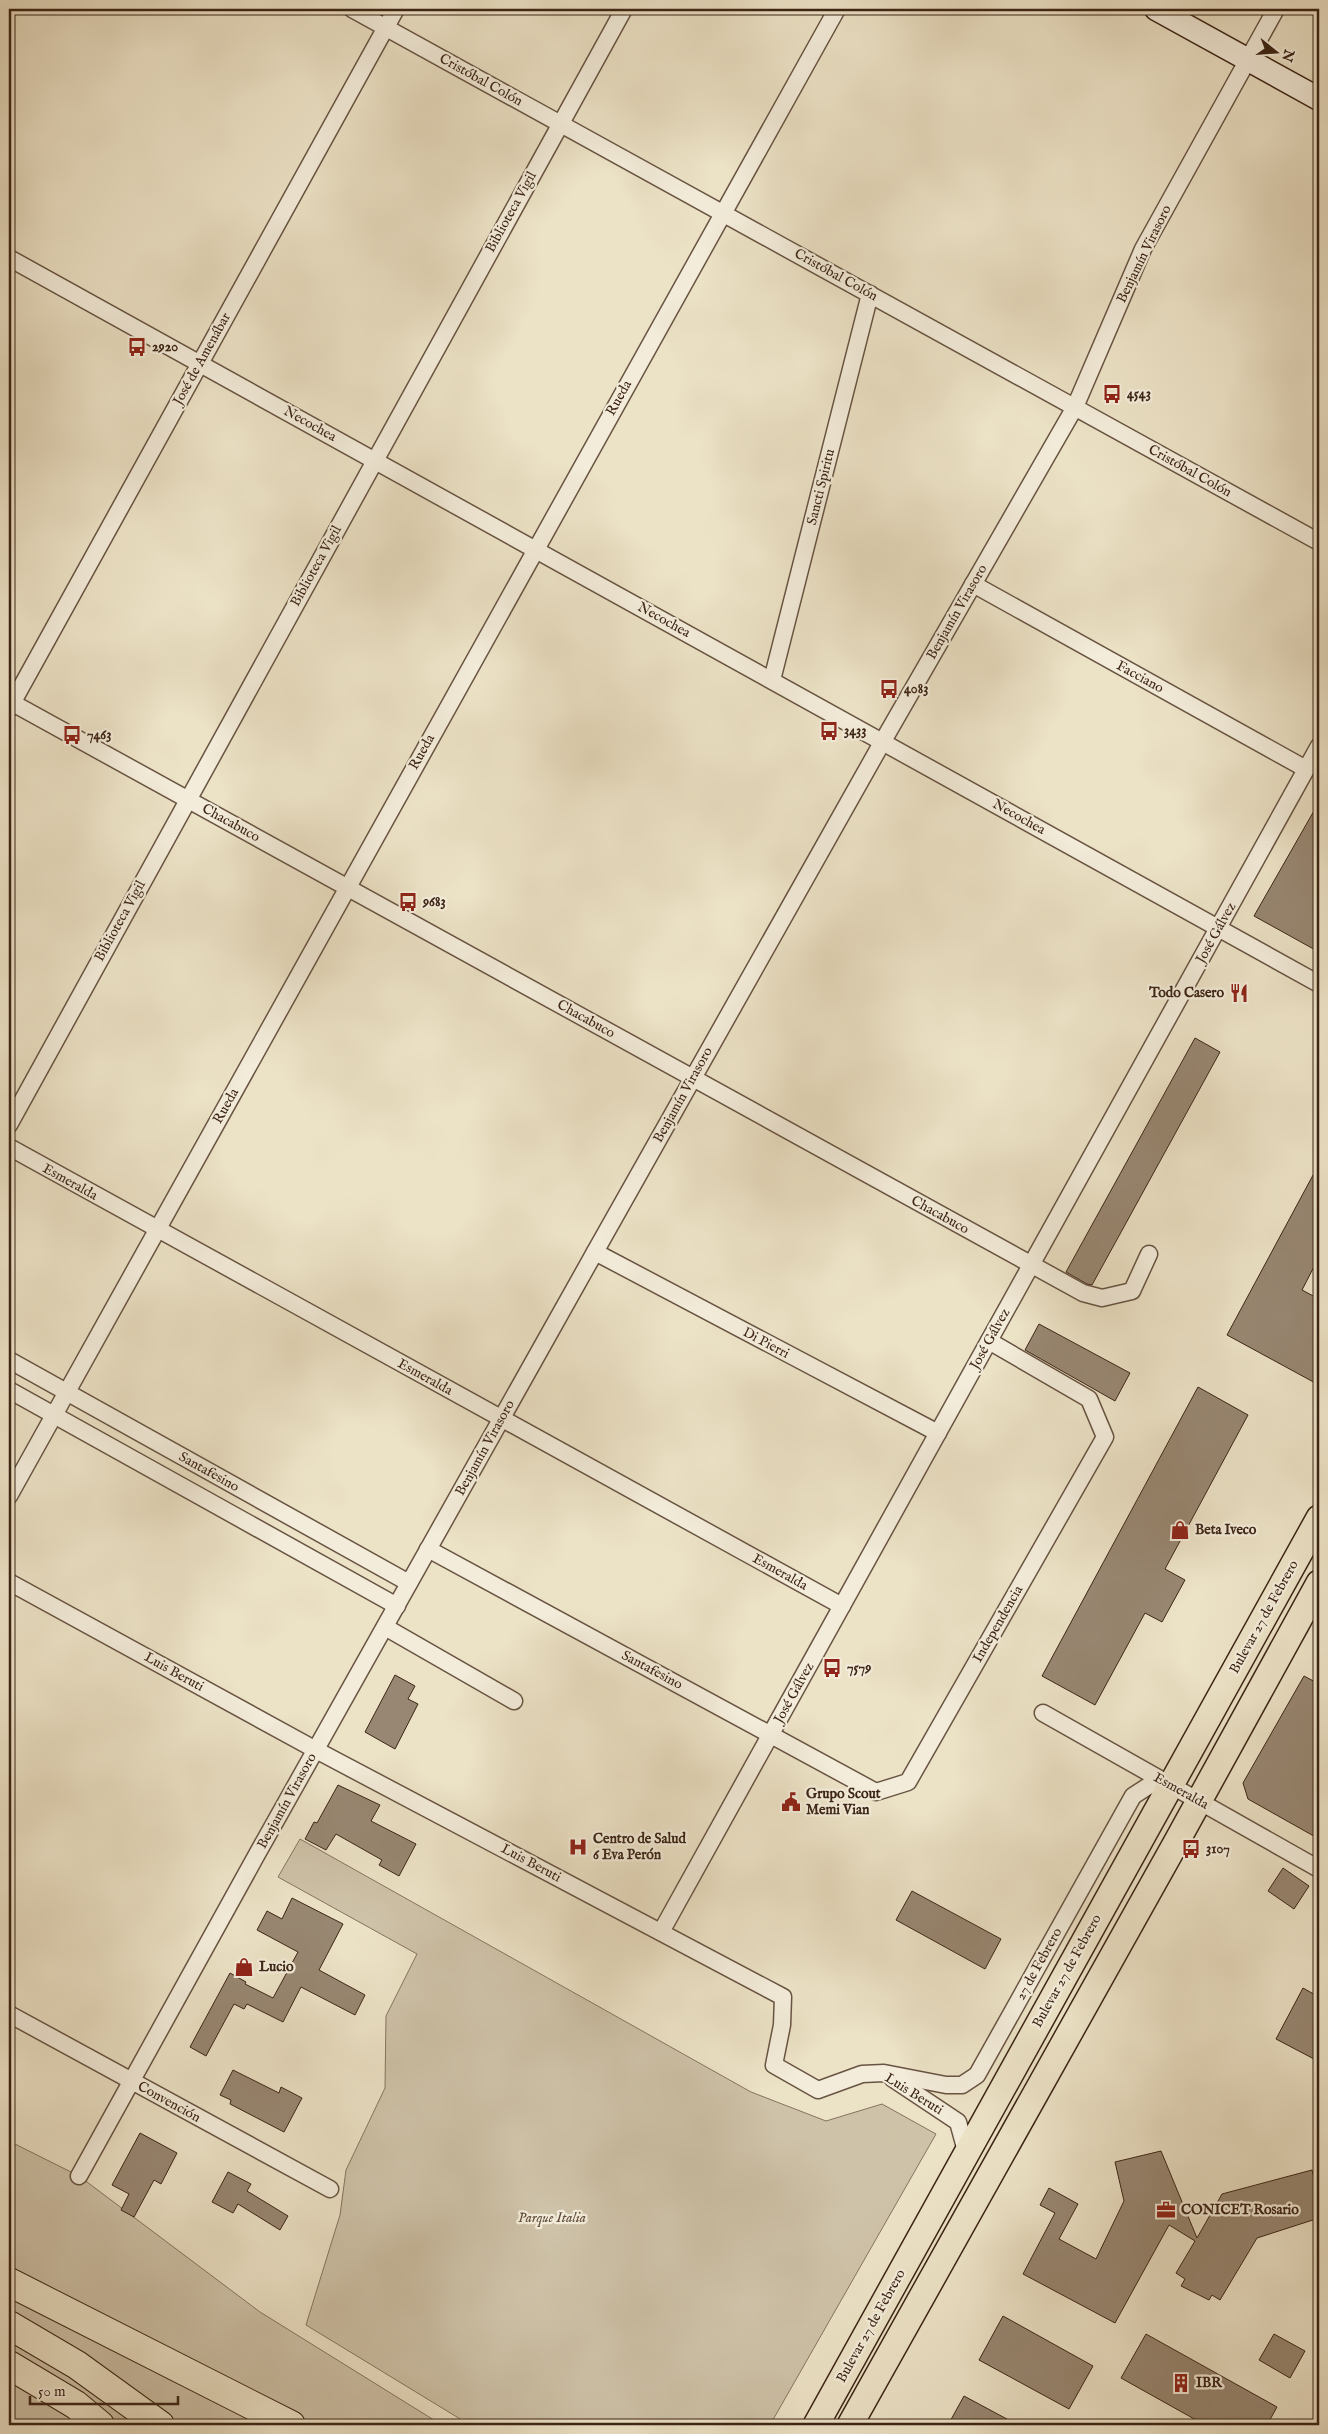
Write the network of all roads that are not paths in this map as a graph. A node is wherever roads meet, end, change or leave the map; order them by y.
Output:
1 (352, 9) edge
2 (396, 9) edge
3 (624, 9) edge
4 (837, 9) edge
5 (1156, 9) edge
6 (1276, 9) edge
7 (386, 27) junction
8 (1249, 60) junction
9 (1319, 99) edge
10 (560, 123) junction
11 (722, 212) junction
12 (9, 258) edge
13 (870, 294) junction
14 (200, 363) junction
15 (1074, 407) junction
16 (374, 460) junction
17 (1319, 542) edge
18 (535, 549) junction
19 (973, 584) junction
20 (772, 680) junction
21 (10, 704) edge
22 (883, 741) junction
23 (1319, 746) edge
24 (1306, 769) junction
25 (188, 799) junction
26 (348, 886) junction
27 (1219, 927) junction
28 (1319, 984) edge
29 (692, 1079) junction
30 (9, 1125) edge
31 (9, 1147) edge
32 (158, 1230) junction
33 (595, 1252) junction
34 (1149, 1254) dead end
35 (1031, 1266) junction
36 (989, 1341) junction
37 (9, 1360) edge
38 (9, 1390) edge
39 (66, 1392) junction
40 (53, 1415) junction
41 (501, 1419) junction
42 (938, 1434) junction
43 (9, 1496) edge
44 (1319, 1518) edge
45 (428, 1549) junction
46 (9, 1582) edge
47 (409, 1583) junction
48 (1319, 1583) edge
49 (396, 1606) junction
50 (842, 1606) junction
51 (384, 1627) junction
52 (514, 1701) dead end
53 (1043, 1713) dead end
54 (771, 1734) junction
55 (316, 1750) junction
56 (1165, 1782) junction
57 (876, 1792) joint
58 (1199, 1802) junction
59 (1319, 1869) edge
60 (661, 1932) junction
61 (9, 2014) edge
62 (884, 2073) junction
63 (132, 2081) junction
64 (966, 2151) junction
65 (79, 2176) dead end
66 (330, 2189) dead end
67 (9, 2282) edge
68 (9, 2325) edge
69 (9, 2365) edge
70 (100, 2425) edge
71 (160, 2425) edge
72 (291, 2425) edge
73 (816, 2425) edge
74 (850, 2425) edge

1 - 7 street, Cristóbal Colón
2 - 7 street, José de Amenábar
3 - 10 street, Biblioteca Vigil
4 - 11 street, Rueda
5 - 8 main road
6 - 8 street, Benjamín Virasoro
7 - 10 street, Cristóbal Colón
7 - 14 street, José de Amenábar
8 - 9 main road
8 - 15 street, Benjamín Virasoro
10 - 11 street, Cristóbal Colón
10 - 16 street, Biblioteca Vigil
11 - 13 street, Cristóbal Colón
11 - 18 street, Rueda
12 - 14 street, Necochea
13 - 15 street, Cristóbal Colón
13 - 20 street, Sancti Spiritu
14 - 16 street, Necochea
14 - 21 street, José de Amenábar
15 - 17 street, Cristóbal Colón
15 - 19 street, Benjamín Virasoro
16 - 18 street, Necochea
16 - 25 street, Biblioteca Vigil
18 - 20 street, Necochea
18 - 26 street, Rueda
19 - 22 street, Benjamín Virasoro
19 - 24 street, Facciano
20 - 22 street, Necochea
21 - 25 street, Chacabuco
22 - 27 street, Necochea
22 - 29 street, Benjamín Virasoro
23 - 24 street, José Gálvez
24 - 27 street, José Gálvez
25 - 26 street, Chacabuco
25 - 30 street, Biblioteca Vigil
26 - 29 street, Chacabuco
26 - 32 street, Rueda
27 - 28 street, Necochea
27 - 35 street, José Gálvez
29 - 33 street, Benjamín Virasoro
29 - 35 street, Chacabuco
31 - 32 street, Esmeralda
32 - 39 street, Rueda
32 - 41 street, Esmeralda
33 - 41 street, Benjamín Virasoro
33 - 42 street, Di Pierri
34 - 35 street, Chacabuco
35 - 36 street, José Gálvez
36 - 42 street, José Gálvez
36 - 57 street, Independencia
37 - 39 street, Santafesino
38 - 40 street, Santafesino
39 - 40 street, Rueda
39 - 47 street, Santafesino
40 - 43 street, Rueda
40 - 49 street, Santafesino
41 - 45 street, Benjamín Virasoro
41 - 50 street, Esmeralda
42 - 50 street, José Gálvez
44 - 56 main road, Bulevar 27 de Febrero
45 - 47 street, Benjamín Virasoro
45 - 54 street, Santafesino
46 - 55 street, Luis Beruti
47 - 49 street, Benjamín Virasoro
48 - 58 main road
49 - 51 street, Benjamín Virasoro
50 - 54 street, José Gálvez
51 - 52 street
51 - 55 street, Benjamín Virasoro
53 - 56 street, Esmeralda
54 - 57 street, Santafesino
54 - 60 street, José Gálvez
55 - 60 street, Luis Beruti
55 - 63 street, Benjamín Virasoro
56 - 58 street, Esmeralda
56 - 62 street, 27 de Febrero
56 - 64 main road, Bulevar 27 de Febrero
58 - 59 street, Esmeralda
58 - 74 main road
60 - 62 street, Luis Beruti
61 - 63 street, Convención
62 - 64 street, Luis Beruti
63 - 65 street, Benjamín Virasoro
63 - 66 street, Convención
64 - 73 main road, Bulevar 27 de Febrero
67 - 72 highway
68 - 71 highway
69 - 70 highway

